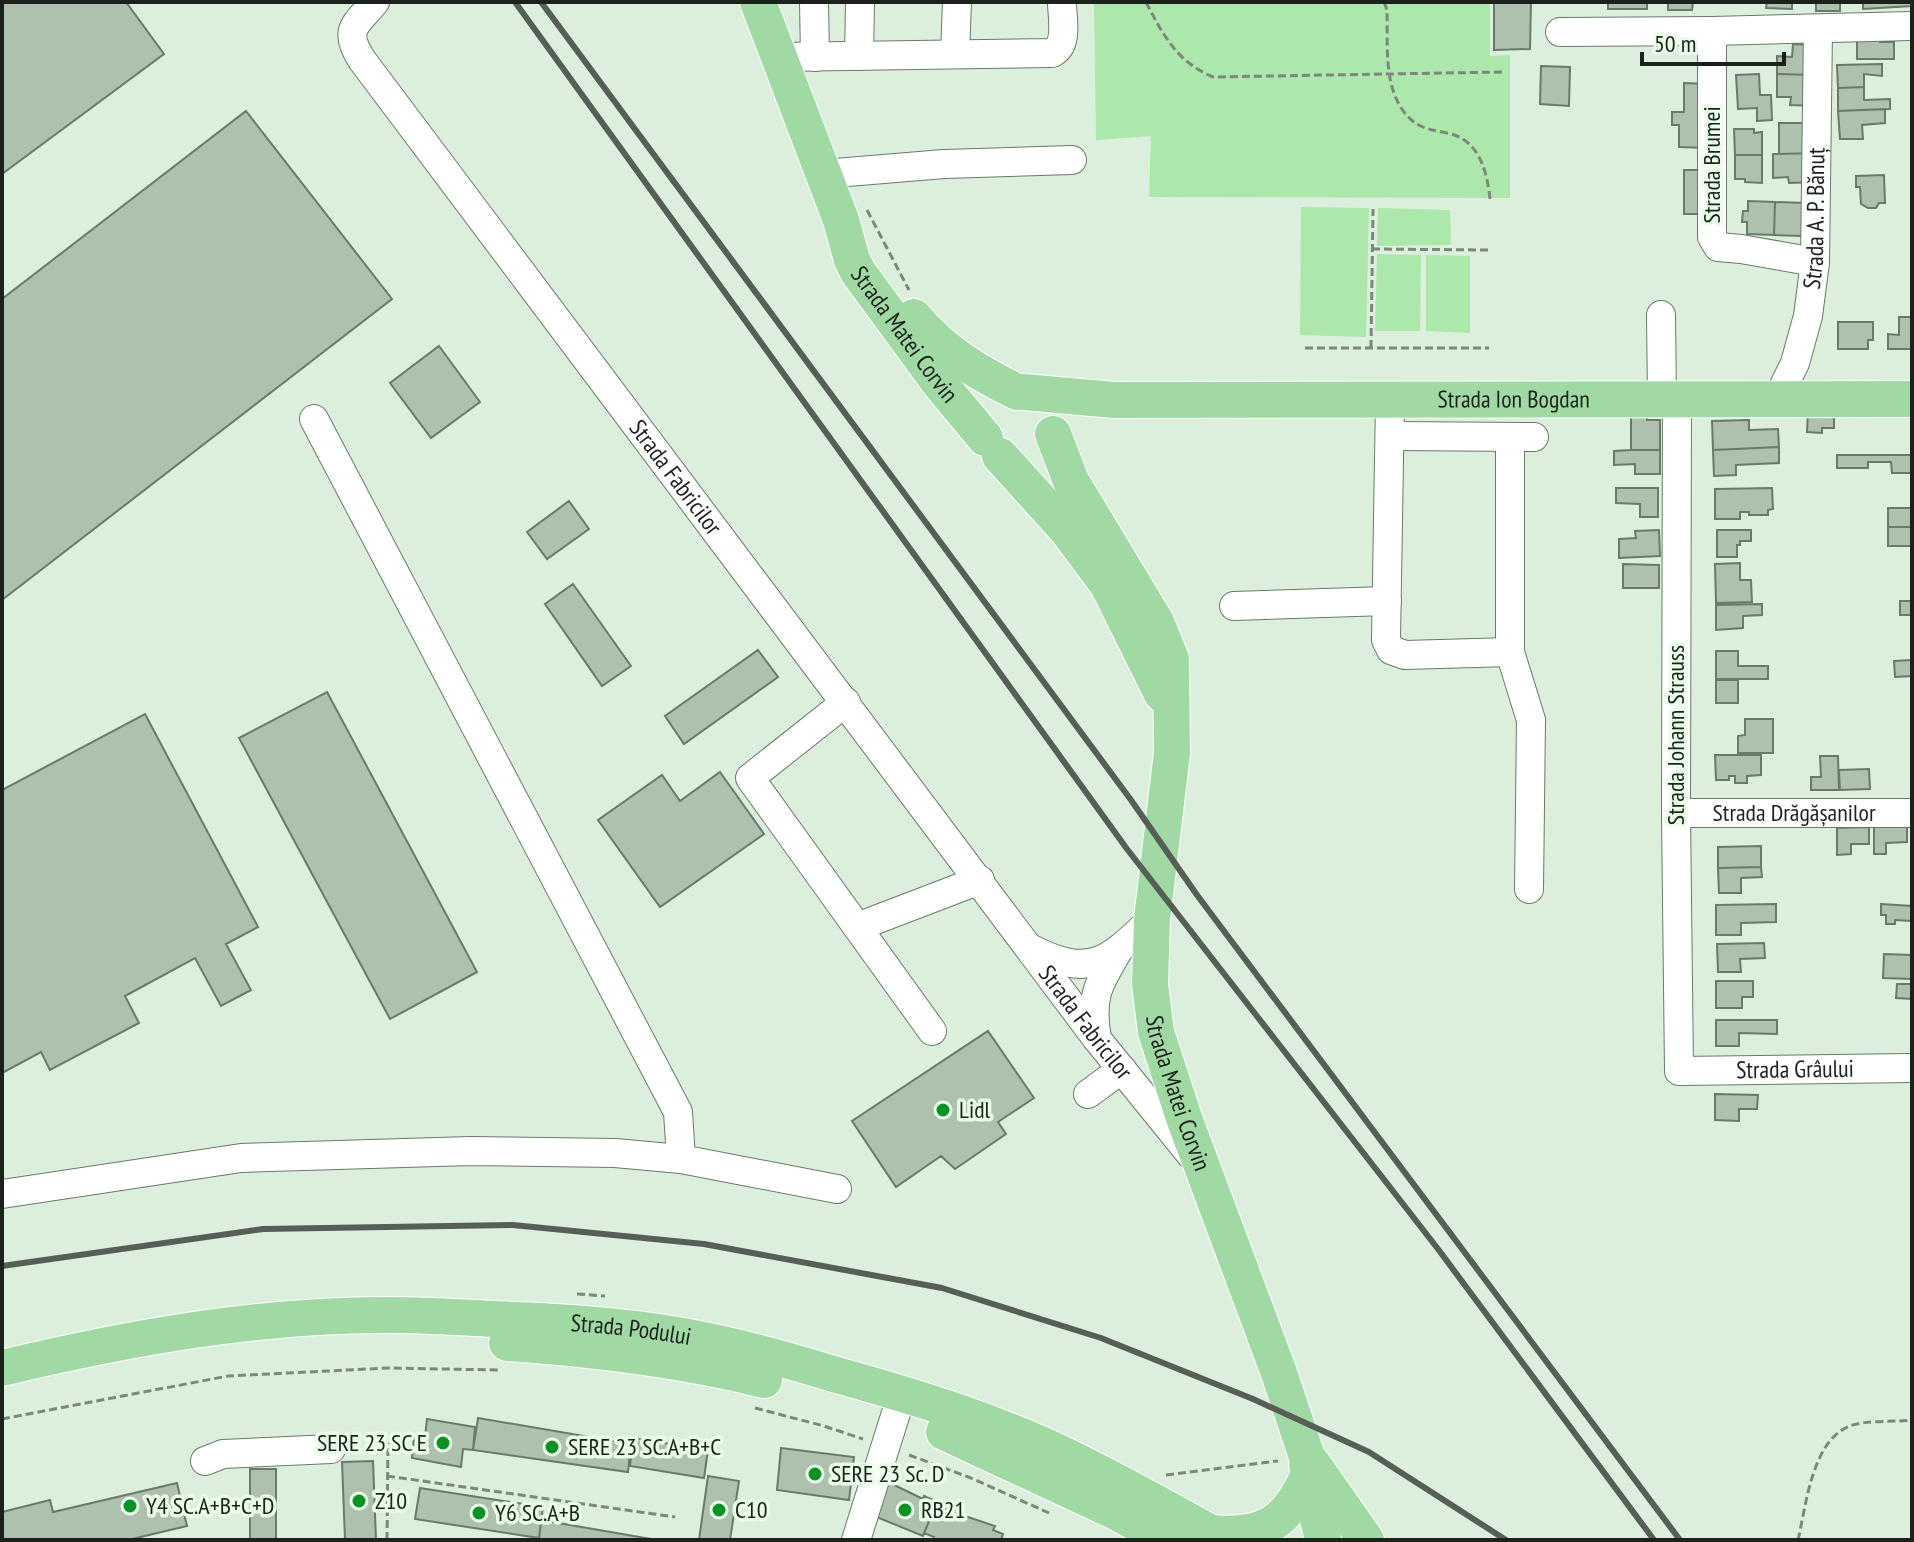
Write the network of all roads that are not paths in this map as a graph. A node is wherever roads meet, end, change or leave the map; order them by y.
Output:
1 (375, 2) edge
2 (758, 2) edge
3 (814, 2) edge
4 (860, 2) edge
5 (957, 2) edge
6 (1062, 2) edge
7 (1912, 26) edge
8 (1818, 29) junction
9 (1712, 31) junction
10 (1560, 32) dead end
11 (955, 54) junction
12 (859, 56) junction
13 (779, 57) junction
14 (815, 57) junction
15 (1072, 160) dead end
16 (823, 174) junction
17 (841, 220) junction
18 (1815, 262) junction
19 (1661, 315) dead end
20 (1021, 392) junction
21 (1669, 399) junction
22 (1912, 399) edge
23 (1114, 400) junction
24 (1390, 400) junction
25 (1777, 400) junction
26 (314, 419) dead end
27 (1053, 432) junction
28 (1391, 436) junction
29 (993, 447) junction
30 (1387, 601) junction
31 (1234, 606) dead end
32 (1510, 652) junction
33 (846, 702) junction
34 (1171, 714) junction
35 (1676, 813) junction
36 (1912, 813) edge
37 (980, 880) junction
38 (1529, 889) dead end
39 (1152, 919) junction
40 (857, 927) junction
41 (1031, 949) junction
42 (1118, 951) junction
43 (932, 1031) dead end
44 (1097, 1039) junction
45 (1912, 1068) edge
46 (1122, 1069) junction
47 (1679, 1071) joint
48 (1088, 1094) dead end
49 (681, 1159) junction
50 (1202, 1168) junction
51 (837, 1189) dead end
52 (2, 1194) edge
53 (2, 1368) edge
54 (2, 1394) edge
55 (896, 1413) junction
56 (331, 1449) dead end
57 (205, 1461) dead end
58 (1308, 1466) junction
59 (1217, 1536) edge
60 (859, 1539) edge
61 (1167, 1540) edge
62 (1323, 1540) edge
63 (1366, 1540) edge

1 - 33 street, Strada Fabricilor
2 - 13 main road, Strada Matei Corvin
3 - 14 street
4 - 12 street
5 - 11 street
6 - 11 street
7 - 8 street
8 - 9 street
8 - 18 street, Strada A. P. Bănuț
9 - 10 street
9 - 18 street, Strada Brumei
11 - 12 street
12 - 14 street
13 - 14 street
13 - 16 main road, Strada Matei Corvin
15 - 16 street
16 - 17 main road, Strada Matei Corvin
17 - 20 main road, Strada Matei Corvin
17 - 29 main road, Strada Matei Corvin
18 - 25 street, Strada A. P. Bănuț
19 - 21 street, Strada Johann Strauss
20 - 23 main road, Strada Ion Bogdan
20 - 27 main road
20 - 29 main road
21 - 24 main road, Strada Ion Bogdan
21 - 25 main road, Strada Ion Bogdan
21 - 35 street, Strada Johann Strauss
22 - 25 main road, Strada Ion Bogdan
23 - 24 main road, Strada Ion Bogdan
23 - 27 main road, Strada Ion Bogdan
24 - 28 street
26 - 49 street
27 - 29 main road
27 - 34 main road, Strada Matei Corvin
28 - 30 street
28 - 32 street
29 - 34 main road, Strada Matei Corvin
30 - 31 street
30 - 32 street
32 - 38 street
33 - 37 street, Strada Fabricilor
33 - 40 street
34 - 39 main road, Strada Matei Corvin
35 - 36 street, Strada Drăgășanilor
35 - 47 street, Strada Johann Strauss
37 - 40 street
37 - 41 street, Strada Fabricilor
39 - 42 street, Strada Fabricilor
39 - 50 main road, Strada Matei Corvin
40 - 43 street
41 - 42 street, Strada Fabricilor
41 - 44 street, Strada Fabricilor
42 - 44 street
44 - 46 street, Strada Fabricilor
45 - 47 street, Strada Grâului
46 - 48 street
46 - 50 street, Strada Fabricilor
49 - 51 street
49 - 52 street
50 - 58 main road, Strada Matei Corvin
53 - 59 main road, Strada Podului
54 - 55 main road, Strada Podului
55 - 60 street
55 - 61 main road, Strada Podului
56 - 57 street
58 - 59 main road
58 - 62 main road
58 - 63 main road

